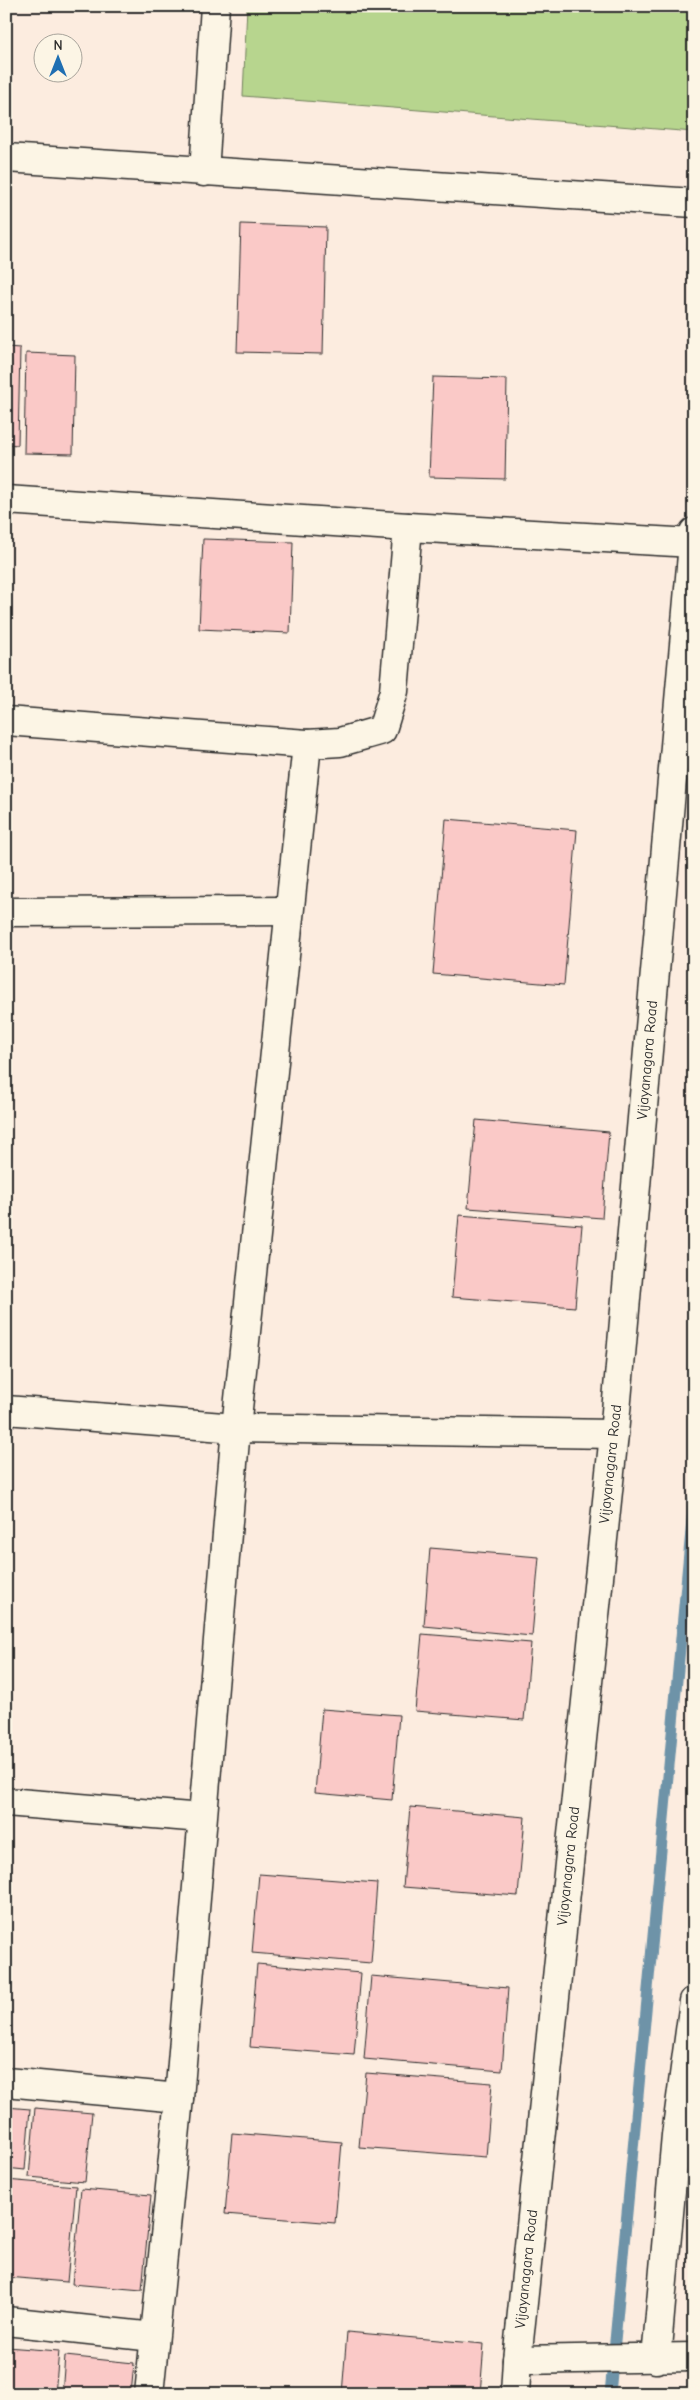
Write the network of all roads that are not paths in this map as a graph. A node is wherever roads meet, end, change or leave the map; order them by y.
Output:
1 (215, 6) edge
2 (6, 158) edge
3 (204, 172) junction
4 (694, 203) edge
5 (6, 500) edge
6 (408, 527) junction
7 (693, 537) edge
8 (6, 721) edge
9 (307, 744) junction
10 (288, 911) junction
11 (6, 912) edge
12 (6, 1410) edge
13 (236, 1428) junction
14 (614, 1434) junction
15 (6, 1802) edge
16 (202, 1818) junction
17 (694, 2001) edge
18 (6, 2082) edge
19 (179, 2098) junction
20 (6, 2321) edge
21 (154, 2337) junction
22 (694, 2357) edge
23 (656, 2359) junction
24 (517, 2360) junction
25 (149, 2394) edge
26 (515, 2394) edge

1 - 3 street
2 - 3 street
3 - 4 street
5 - 6 street
6 - 7 street
6 - 9 street
7 - 14 street, Vijayanagara Road
8 - 9 street
9 - 10 street
10 - 11 street
10 - 13 street
12 - 13 street
13 - 14 street
13 - 16 street
14 - 24 street, Vijayanagara Road
15 - 16 street
16 - 19 street
17 - 23 street
18 - 19 street
19 - 21 street
20 - 21 street
21 - 25 street
22 - 23 street
23 - 24 street
24 - 26 street, Vijayanagara Road

